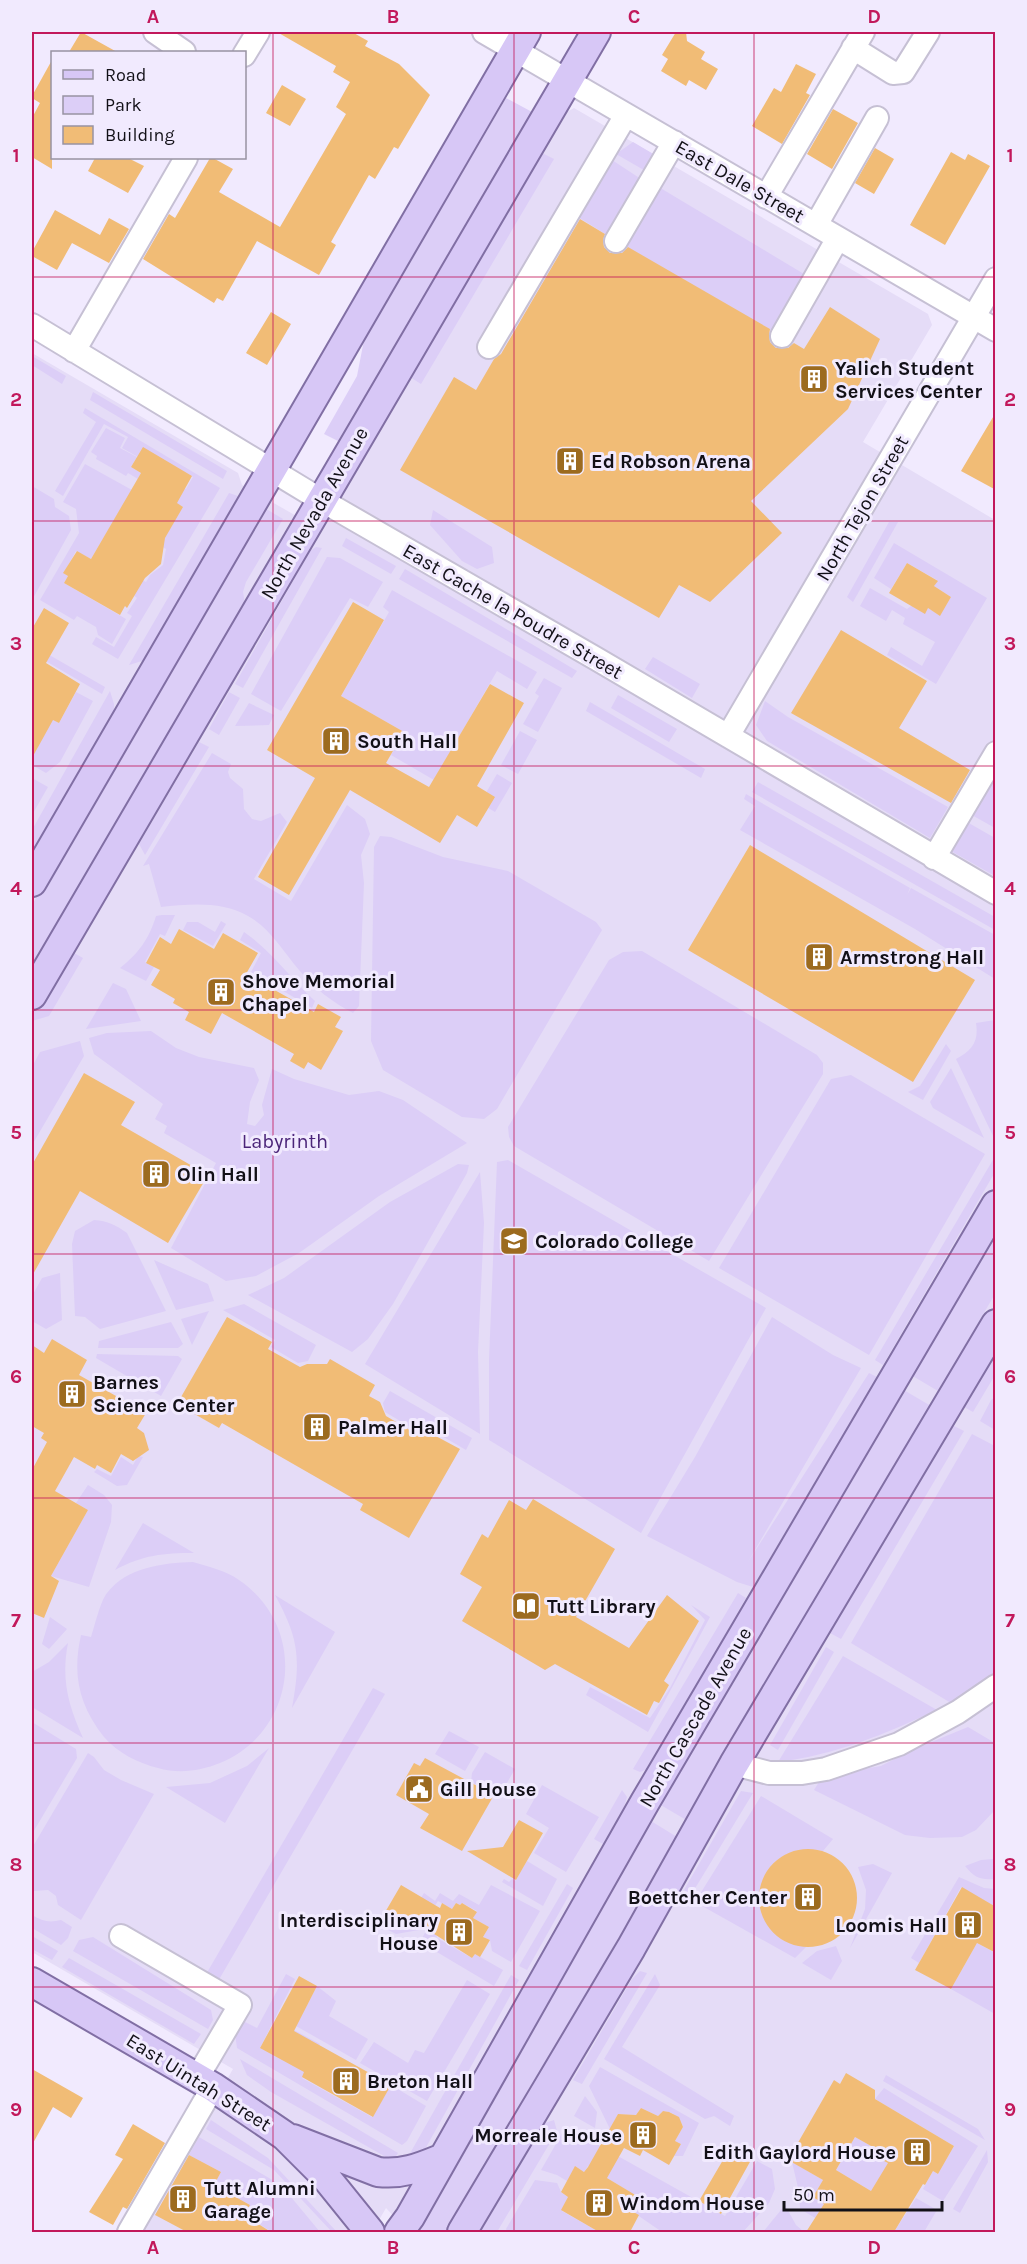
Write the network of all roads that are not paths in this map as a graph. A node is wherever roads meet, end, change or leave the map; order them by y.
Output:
1 (155, 32) edge
2 (258, 32) edge
3 (484, 32) edge
4 (596, 32) edge
5 (928, 32) edge
6 (858, 40) edge
7 (521, 41) edge
8 (183, 51) edge
9 (246, 52) edge
10 (567, 81) junction
11 (626, 115) junction
12 (877, 118) dead end
13 (674, 142) junction
14 (185, 159) edge
15 (766, 196) junction
16 (816, 225) junction
17 (838, 238) junction
18 (616, 241) dead end
19 (996, 279) edge
20 (973, 317) junction
21 (32, 325) edge
22 (996, 330) edge
23 (782, 336) dead end
24 (489, 347) dead end
25 (74, 351) junction
26 (270, 470) junction
27 (321, 500) junction
28 (728, 736) junction
29 (996, 753) edge
30 (934, 858) junction
31 (32, 882) edge
32 (996, 893) edge
33 (32, 995) edge
34 (996, 1205) edge
35 (996, 1324) edge
36 (996, 1686) edge
37 (734, 1764) junction
38 (121, 1936) dead end
39 (32, 1982) edge
40 (205, 2083) junction
41 (285, 2136) junction
42 (443, 2158) junction
43 (129, 2232) edge
44 (370, 2232) edge
45 (399, 2232) edge
46 (462, 2232) edge

1 - 8 street
2 - 9 street
3 - 7 street, East Dale Street
4 - 10 main road, North Nevada Avenue
5 - 6 street
6 - 15 street
7 - 10 street, East Dale Street
7 - 26 main road
10 - 11 street, East Dale Street
10 - 27 main road, North Nevada Avenue
11 - 13 street, East Dale Street
11 - 24 street
12 - 16 street
13 - 15 street, East Dale Street
13 - 18 street
14 - 25 street
15 - 16 street, East Dale Street
16 - 17 street, East Dale Street
17 - 20 street, East Dale Street
17 - 23 street
19 - 20 street, North Tejon Street
20 - 22 street, East Dale Street
20 - 28 street, North Tejon Street
21 - 25 street, East Cache la Poudre Street
25 - 26 street, East Cache la Poudre Street
26 - 27 street, East Cache la Poudre Street
26 - 31 main road
27 - 28 street, East Cache la Poudre Street
27 - 33 main road, North Nevada Avenue
28 - 30 street, East Cache la Poudre Street
29 - 30 street
30 - 32 street, East Cache la Poudre Street
34 - 42 main road, North Cascade Avenue
35 - 37 main road
36 - 37 street
37 - 46 main road
38 - 40 street
39 - 40 main road, East Uintah Street
40 - 41 main road, East Uintah Street
40 - 43 street
41 - 42 main road
41 - 44 main road, East Uintah Street
42 - 45 main road, North Cascade Avenue

